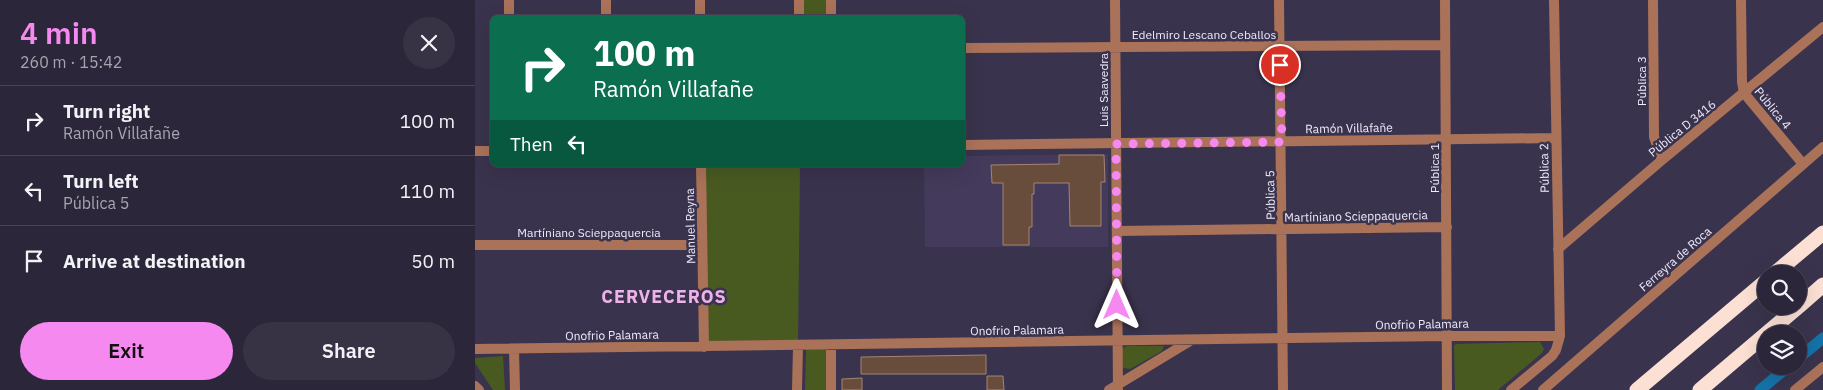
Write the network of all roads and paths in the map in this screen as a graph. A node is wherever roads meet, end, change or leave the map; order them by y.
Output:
1 (509, 0) edge
2 (606, 0) edge
3 (699, 0) edge
4 (799, 0) edge
5 (831, 0) edge
6 (1115, 0) edge
7 (1279, 0) edge
8 (1445, 0) edge
9 (1554, 0) edge
10 (1653, 0) edge
11 (1741, 0) edge
12 (509, 15) edge
13 (606, 15) edge
14 (700, 15) edge
15 (799, 15) edge
16 (831, 15) edge
17 (1823, 27) edge
18 (1445, 45) junction
19 (1280, 46) junction
20 (1115, 47) junction
21 (965, 48) edge
22 (1744, 93) junction
23 (1556, 138) junction
24 (1447, 140) junction
25 (1282, 142) junction
26 (1116, 144) junction
27 (965, 145) edge
28 (1823, 147) edge
29 (475, 151) edge
30 (490, 151) edge
31 (1662, 160) junction
32 (1803, 164) junction
33 (701, 167) edge
34 (1447, 227) junction
35 (1283, 229) junction
36 (1117, 231) junction
37 (1823, 233) edge
38 (702, 244) junction
39 (475, 245) edge
40 (1558, 249) junction
41 (1785, 265) edge
42 (1823, 286) edge
43 (1757, 289) edge
44 (1807, 299) edge
45 (1788, 315) edge
46 (1447, 336) junction
47 (1560, 336) junction
48 (1283, 338) junction
49 (1117, 341) junction
50 (1191, 341) junction
51 (831, 345) junction
52 (797, 346) junction
53 (704, 347) junction
54 (514, 349) junction
55 (475, 350) edge
56 (1823, 367) edge
57 (475, 386) edge
58 (1115, 388) edge
59 (479, 390) edge
60 (515, 390) edge
61 (797, 390) edge
62 (831, 390) edge
63 (1283, 390) edge
64 (1447, 390) edge
65 (1511, 390) edge
66 (1543, 390) edge
67 (1637, 390) edge
68 (1700, 390) edge
69 (1795, 390) edge

1 - 12 street
2 - 13 street
3 - 14 street
4 - 15 street
5 - 16 street
6 - 20 street, Luis Saavedra
7 - 19 street, Pública 5
8 - 18 street, Pública 1
9 - 23 street, Pública 2
10 - 31 street, Pública 3
11 - 22 street, Pública 4
17 - 22 street, Pública D 3416
18 - 19 street, Edelmiro Lescano Ceballos
18 - 24 street, Pública 1
19 - 20 street, Edelmiro Lescano Ceballos
19 - 25 street, Pública 5
20 - 21 street, Edelmiro Lescano Ceballos
20 - 26 street, Luis Saavedra
22 - 31 street, Pública D 3416
22 - 32 street, Pública 4
23 - 24 street, Ramón Villafañe
23 - 40 street, Pública 2
24 - 25 street, Ramón Villafañe
24 - 34 street, Pública 1
25 - 26 street, Ramón Villafañe
25 - 35 street, Pública 5
26 - 27 street, Ramón Villafañe
26 - 36 street, Luis Saavedra
28 - 32 street, Ferreyra de Roca
29 - 30 street
31 - 40 street, Pública D 3416
32 - 66 street, Ferreyra de Roca
33 - 38 street, Manuel Reyna
34 - 35 street, Martíniano Scieppaquercia
34 - 46 street, Pública 1
35 - 36 street, Martíniano Scieppaquercia
35 - 48 street, Pública 5
36 - 49 street, Luis Saavedra
37 - 41 highway
38 - 39 street, Martíniano Scieppaquercia
38 - 53 street, Manuel Reyna
40 - 47 street, Pública 2
42 - 44 highway
43 - 67 highway
45 - 68 highway
46 - 47 street, Onofrio Palamara
46 - 48 street, Onofrio Palamara
46 - 64 street, Pública 1
47 - 65 street
48 - 50 street, Onofrio Palamara
48 - 63 street, Pública 5
49 - 50 street, Onofrio Palamara
49 - 51 street, Onofrio Palamara
49 - 58 street, Luis Saavedra
50 - 58 street
51 - 52 street, Onofrio Palamara
51 - 62 street
52 - 53 street, Onofrio Palamara
52 - 61 street
53 - 54 street, Onofrio Palamara
54 - 55 street, Onofrio Palamara
54 - 60 street
56 - 69 street
57 - 59 street

